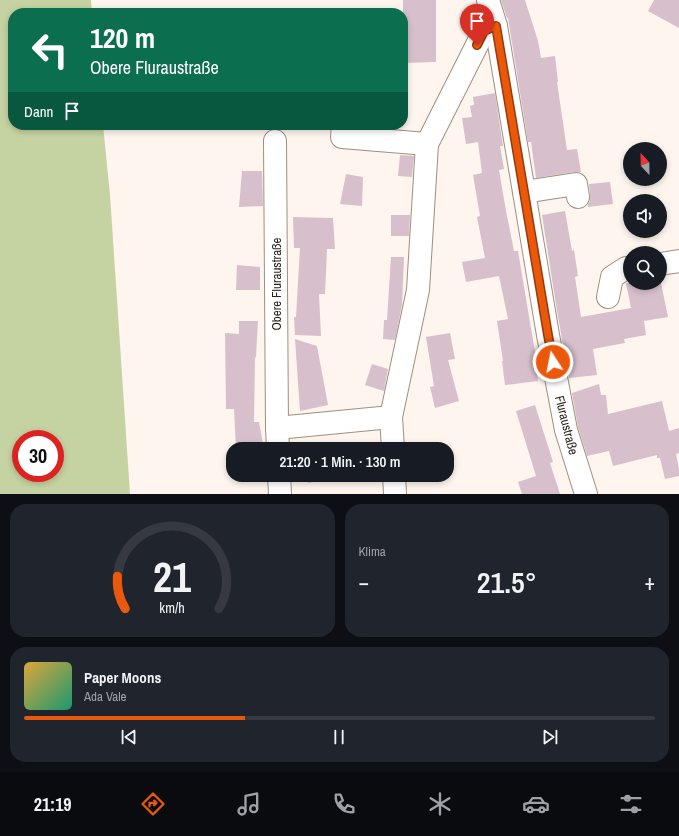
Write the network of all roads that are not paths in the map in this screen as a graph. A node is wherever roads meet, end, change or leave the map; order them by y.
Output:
1 (488, 0) edge
2 (496, 26) junction
3 (343, 130) edge
4 (275, 140) dead end
5 (427, 144) junction
6 (524, 192) junction
7 (578, 197) dead end
8 (679, 261) edge
9 (667, 263) edge
10 (623, 270) edge
11 (608, 297) dead end
12 (391, 417) junction
13 (278, 438) edge
14 (393, 442) edge
15 (279, 482) edge
16 (394, 482) edge
17 (280, 494) edge
18 (395, 494) edge
19 (586, 494) edge

1 - 2 street, Fluraustraße
2 - 5 street
2 - 6 street, Fluraustraße
3 - 5 street
4 - 13 street, Obere Fluraustraße
5 - 12 street
6 - 7 street
6 - 19 street, Fluraustraße
8 - 9 street
10 - 11 street
12 - 13 street, Obere Fluraustraße
12 - 14 street
15 - 17 street
16 - 18 street

